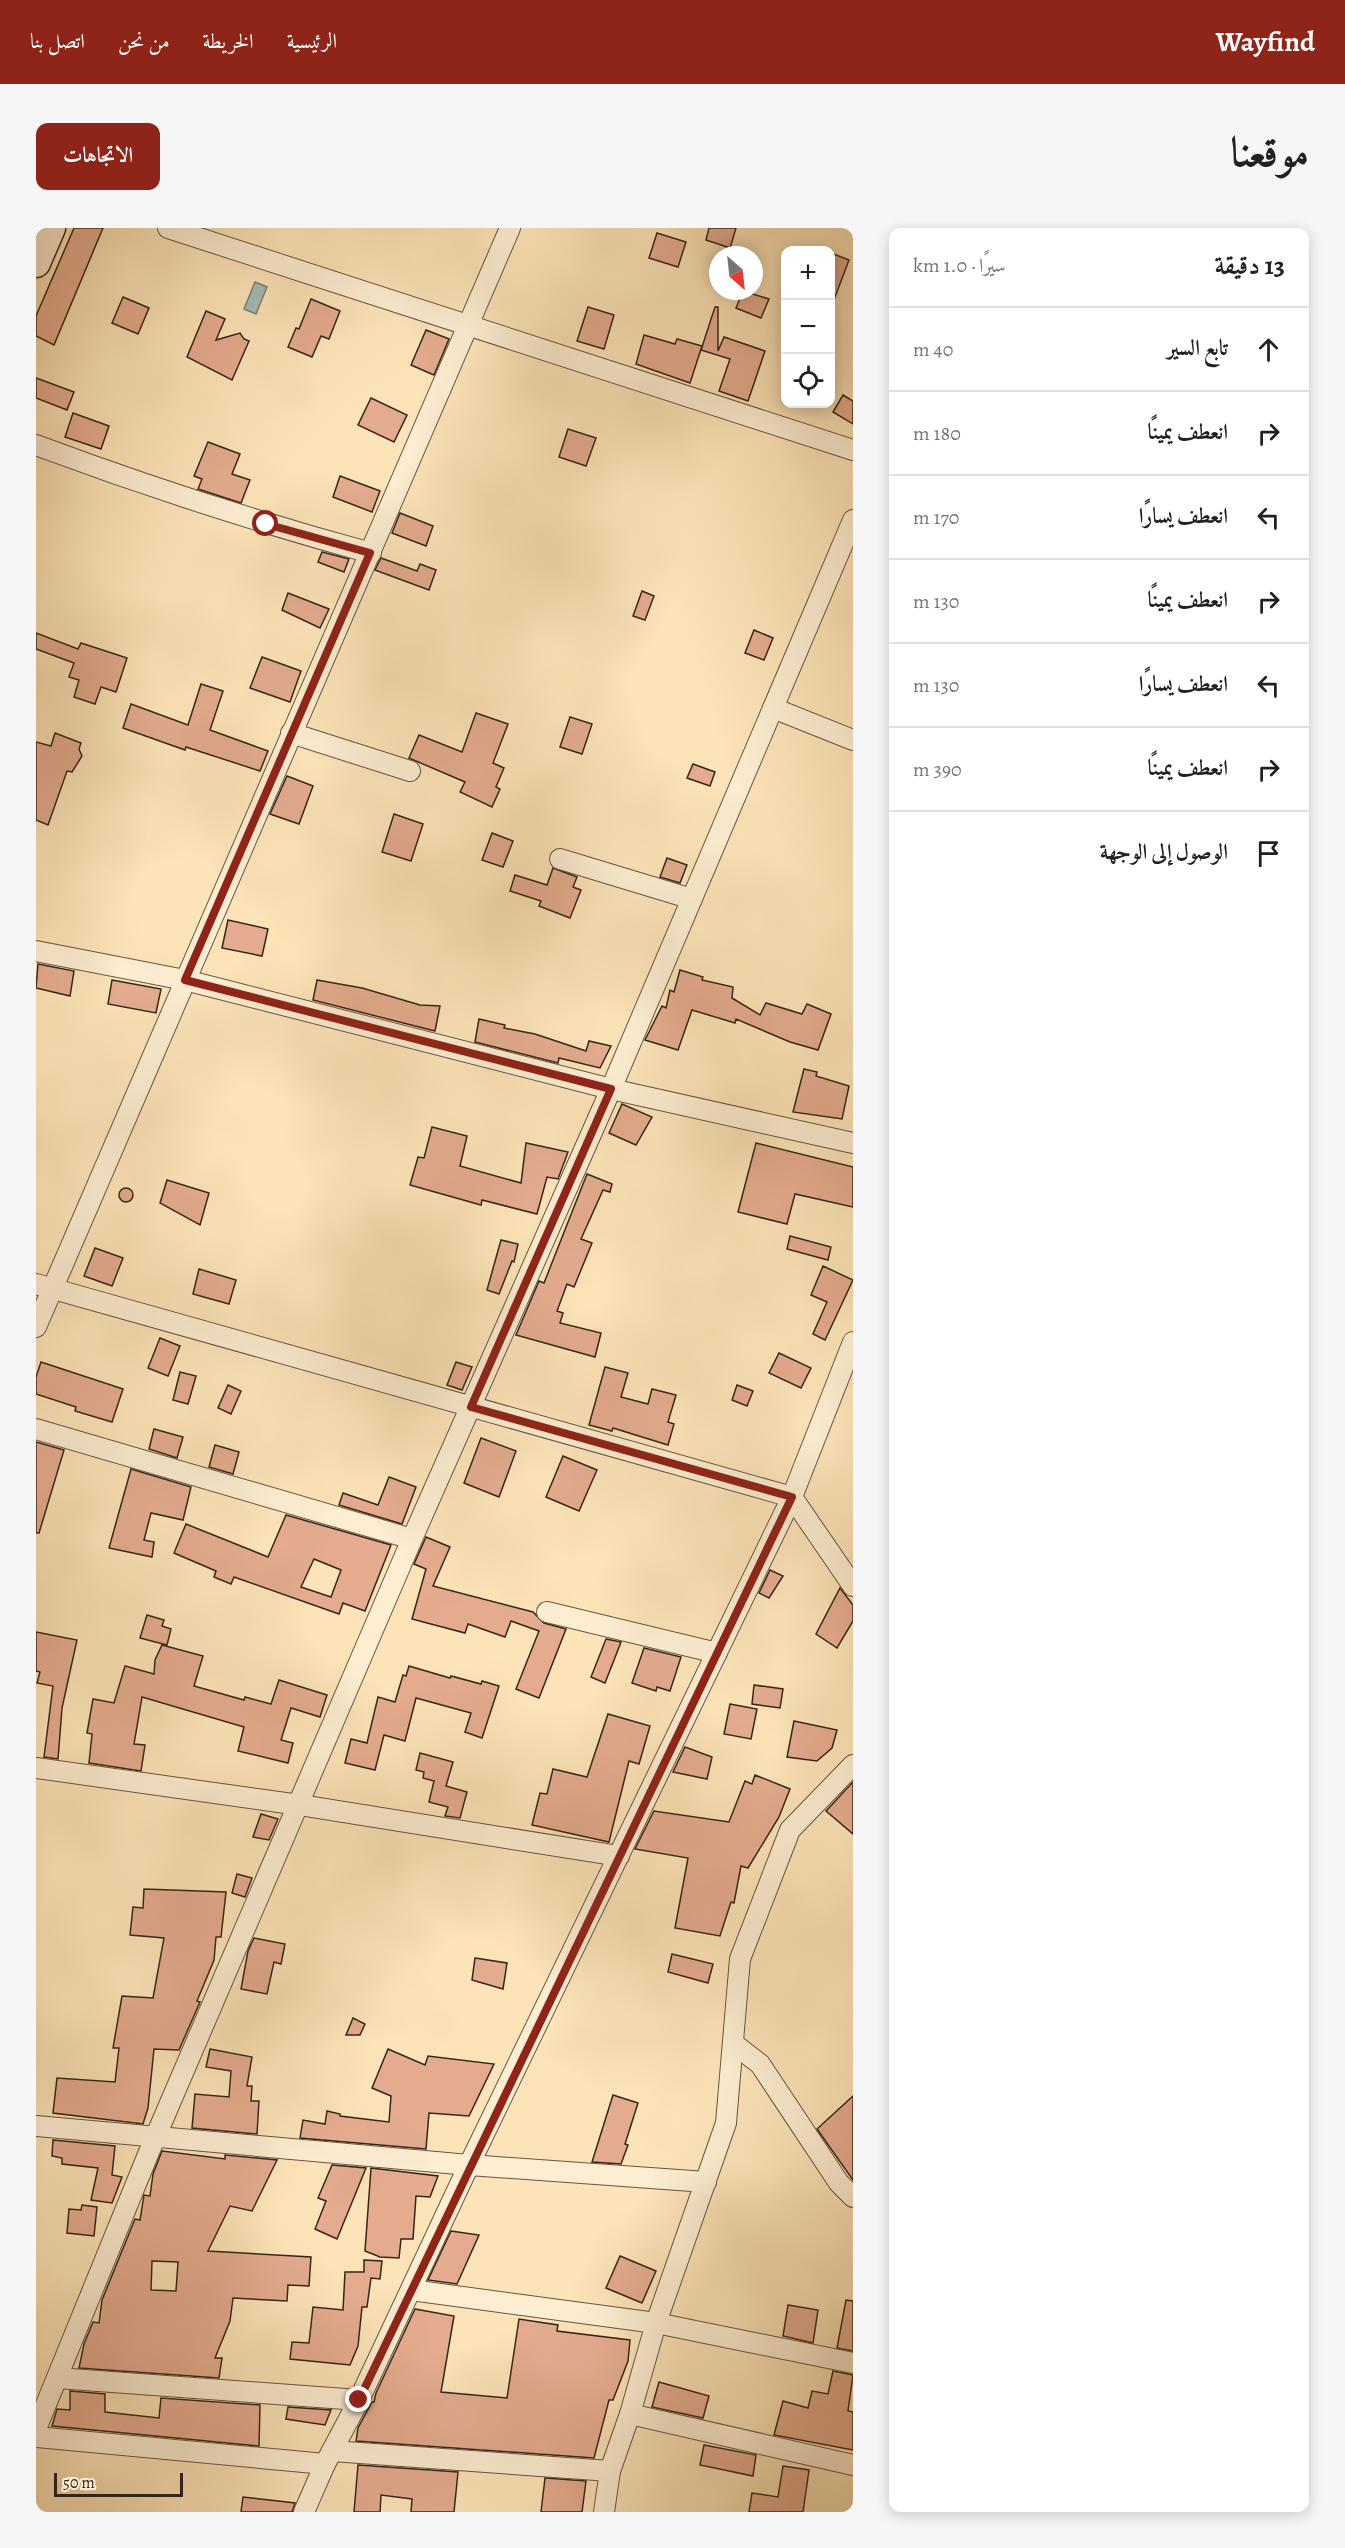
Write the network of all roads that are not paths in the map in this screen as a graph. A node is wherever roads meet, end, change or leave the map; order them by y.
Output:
1 (51, 228) edge
2 (168, 228) edge
3 (510, 228) edge
4 (36, 263) edge
5 (468, 325) junction
6 (36, 445) edge
7 (853, 450) edge
8 (853, 520) edge
9 (370, 553) junction
10 (773, 708) junction
11 (291, 733) junction
12 (853, 740) edge
13 (410, 771) dead end
14 (560, 859) dead end
15 (692, 899) junction
16 (36, 951) edge
17 (185, 980) junction
18 (611, 1089) junction
19 (853, 1143) edge
20 (44, 1286) edge
21 (36, 1327) edge
22 (853, 1342) edge
23 (471, 1407) junction
24 (36, 1429) edge
25 (792, 1497) junction
26 (412, 1539) junction
27 (853, 1586) edge
28 (547, 1612) dead end
29 (717, 1653) junction
30 (853, 1765) edge
31 (36, 1768) edge
32 (300, 1805) junction
33 (619, 1856) junction
34 (734, 2044) junction
35 (36, 2126) edge
36 (156, 2136) junction
37 (469, 2165) junction
38 (706, 2182) junction
39 (853, 2197) edge
40 (411, 2290) junction
41 (656, 2323) junction
42 (853, 2363) edge
43 (57, 2378) junction
44 (359, 2400) junction
45 (630, 2414) junction
46 (36, 2429) edge
47 (36, 2437) edge
48 (329, 2457) junction
49 (853, 2465) edge
50 (610, 2471) junction
51 (304, 2512) edge
52 (604, 2512) edge

1 - 4 main road
2 - 5 street
3 - 5 street
5 - 7 street
5 - 9 street
6 - 9 street
8 - 10 street
9 - 11 street
10 - 12 street
10 - 15 street
11 - 13 street
11 - 17 street
14 - 15 street
15 - 18 street
16 - 17 street
17 - 18 street
17 - 20 street
18 - 19 street
18 - 23 street
20 - 21 street
20 - 23 street
22 - 25 street
23 - 25 street
23 - 26 street
24 - 26 street
25 - 27 street
25 - 29 street
26 - 32 street
28 - 29 street
29 - 33 street
30 - 34 street
31 - 32 street
32 - 33 street
32 - 36 street
33 - 37 street
34 - 38 street
34 - 39 street
35 - 36 street
36 - 37 street
36 - 43 street
37 - 38 street
37 - 40 street
38 - 41 street
40 - 41 street
40 - 44 street
41 - 42 street
41 - 45 street
43 - 44 street
43 - 46 street
44 - 48 street
45 - 49 street
45 - 50 street
47 - 48 street
48 - 50 street
48 - 51 street
50 - 52 street

